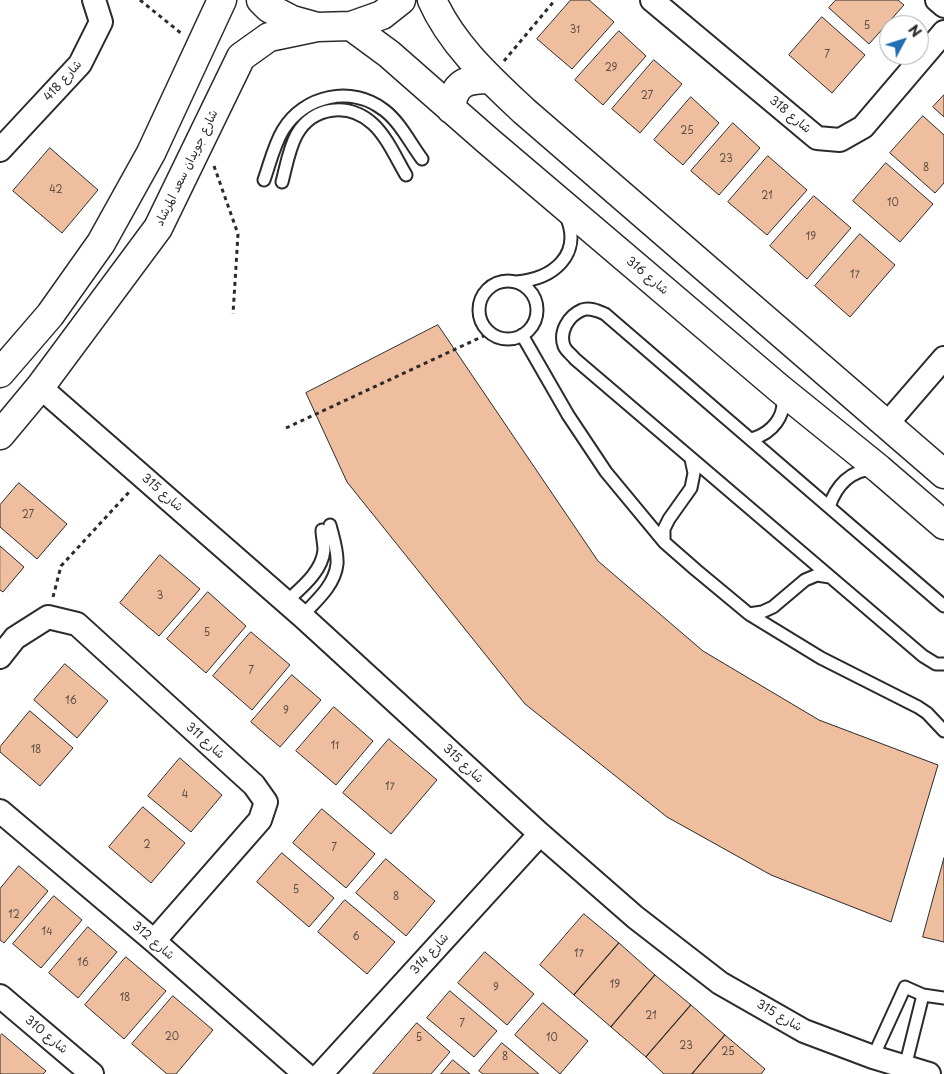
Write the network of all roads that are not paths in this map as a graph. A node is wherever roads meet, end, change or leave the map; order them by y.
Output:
1 (94, 0) edge
2 (222, 0) edge
3 (261, 0) edge
4 (401, 0) edge
5 (432, 0) edge
6 (652, 0) edge
7 (937, 0) edge
8 (944, 6) edge
9 (351, 26) junction
10 (317, 27) junction
11 (944, 32) edge
12 (490, 79) junction
13 (451, 109) junction
14 (0, 150) edge
15 (422, 159) dead end
16 (406, 175) dead end
17 (264, 180) dead end
18 (282, 182) dead end
19 (559, 201) junction
20 (516, 282) junction
21 (522, 336) junction
22 (944, 358) edge
23 (0, 372) edge
24 (40, 387) junction
25 (780, 389) junction
26 (886, 424) junction
27 (0, 435) edge
28 (752, 439) junction
29 (691, 459) junction
30 (879, 469) junction
31 (944, 474) edge
32 (829, 507) junction
33 (944, 525) edge
34 (664, 542) junction
35 (830, 577) junction
36 (944, 606) edge
37 (294, 609) junction
38 (749, 614) junction
39 (0, 657) edge
40 (944, 664) edge
41 (944, 731) edge
42 (0, 811) edge
43 (540, 834) junction
44 (154, 942) junction
45 (923, 995) junction
46 (0, 996) edge
47 (944, 998) edge
48 (873, 1057) junction
49 (905, 1068) junction
50 (92, 1074) edge
51 (305, 1074) edge
52 (321, 1074) edge
53 (929, 1074) edge

1 - 14 street, شارع 418
2 - 23 street
3 - 10 street
4 - 9 street
5 - 12 street
6 - 11 street, شارع 318
7 - 8 street
9 - 10 street
9 - 13 street, شارع 316
10 - 24 street, شارع جويدان سعد المرشاد
12 - 13 street
12 - 26 street
13 - 19 street, شارع 316
15 - 17 lane
16 - 18 lane
19 - 20 lane
19 - 25 street, شارع 316
20 - 21 lane
20 - 21 lane
21 - 34 lane
22 - 26 street
24 - 27 street, شارع جويدان سعد المرشاد
24 - 37 street, شارع 315
25 - 28 lane
25 - 30 street, شارع 316
26 - 31 street
28 - 29 lane
28 - 32 lane
29 - 34 lane
29 - 35 lane
30 - 32 lane
30 - 33 street, شارع 316
32 - 36 lane
34 - 38 lane
35 - 38 lane
35 - 40 lane
37 - 37 lane
37 - 43 street, شارع 315
38 - 41 lane
39 - 44 street, شارع 311
42 - 44 street, شارع 312
43 - 48 street, شارع 315
43 - 52 street, شارع 314
44 - 51 street, شارع 312
45 - 47 lane
45 - 48 lane
45 - 49 lane
46 - 50 street, شارع 310
48 - 49 street, شارع 315
49 - 53 street, شارع 315

